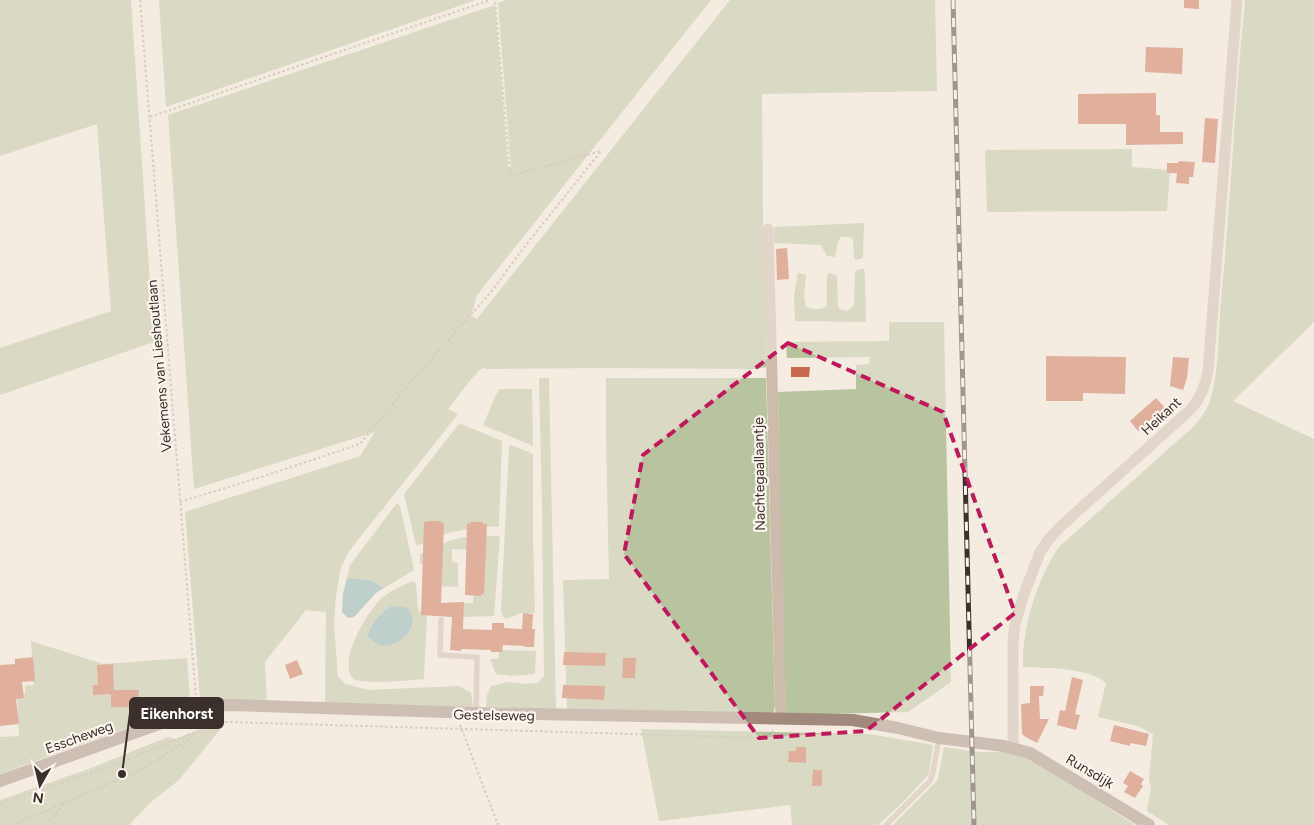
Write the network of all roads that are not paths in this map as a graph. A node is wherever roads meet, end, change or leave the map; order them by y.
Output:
1 (1237, 0) edge
2 (768, 228) dead end
3 (441, 620) dead end
4 (197, 711) joint
5 (476, 713) junction
6 (781, 718) junction
7 (939, 738) junction
8 (1012, 748) junction
9 (0, 781) edge
10 (886, 825) edge
11 (1149, 825) edge

1 - 8 street, Heikant
2 - 6 street, Nachtegaallaantje
3 - 5 lane
4 - 5 street, Gestelseweg
4 - 9 street, Esscheweg
5 - 6 street, Gestelseweg
6 - 7 street, Gestelseweg
7 - 8 street, Gestelseweg
7 - 10 lane
8 - 11 street, Runsdijk

